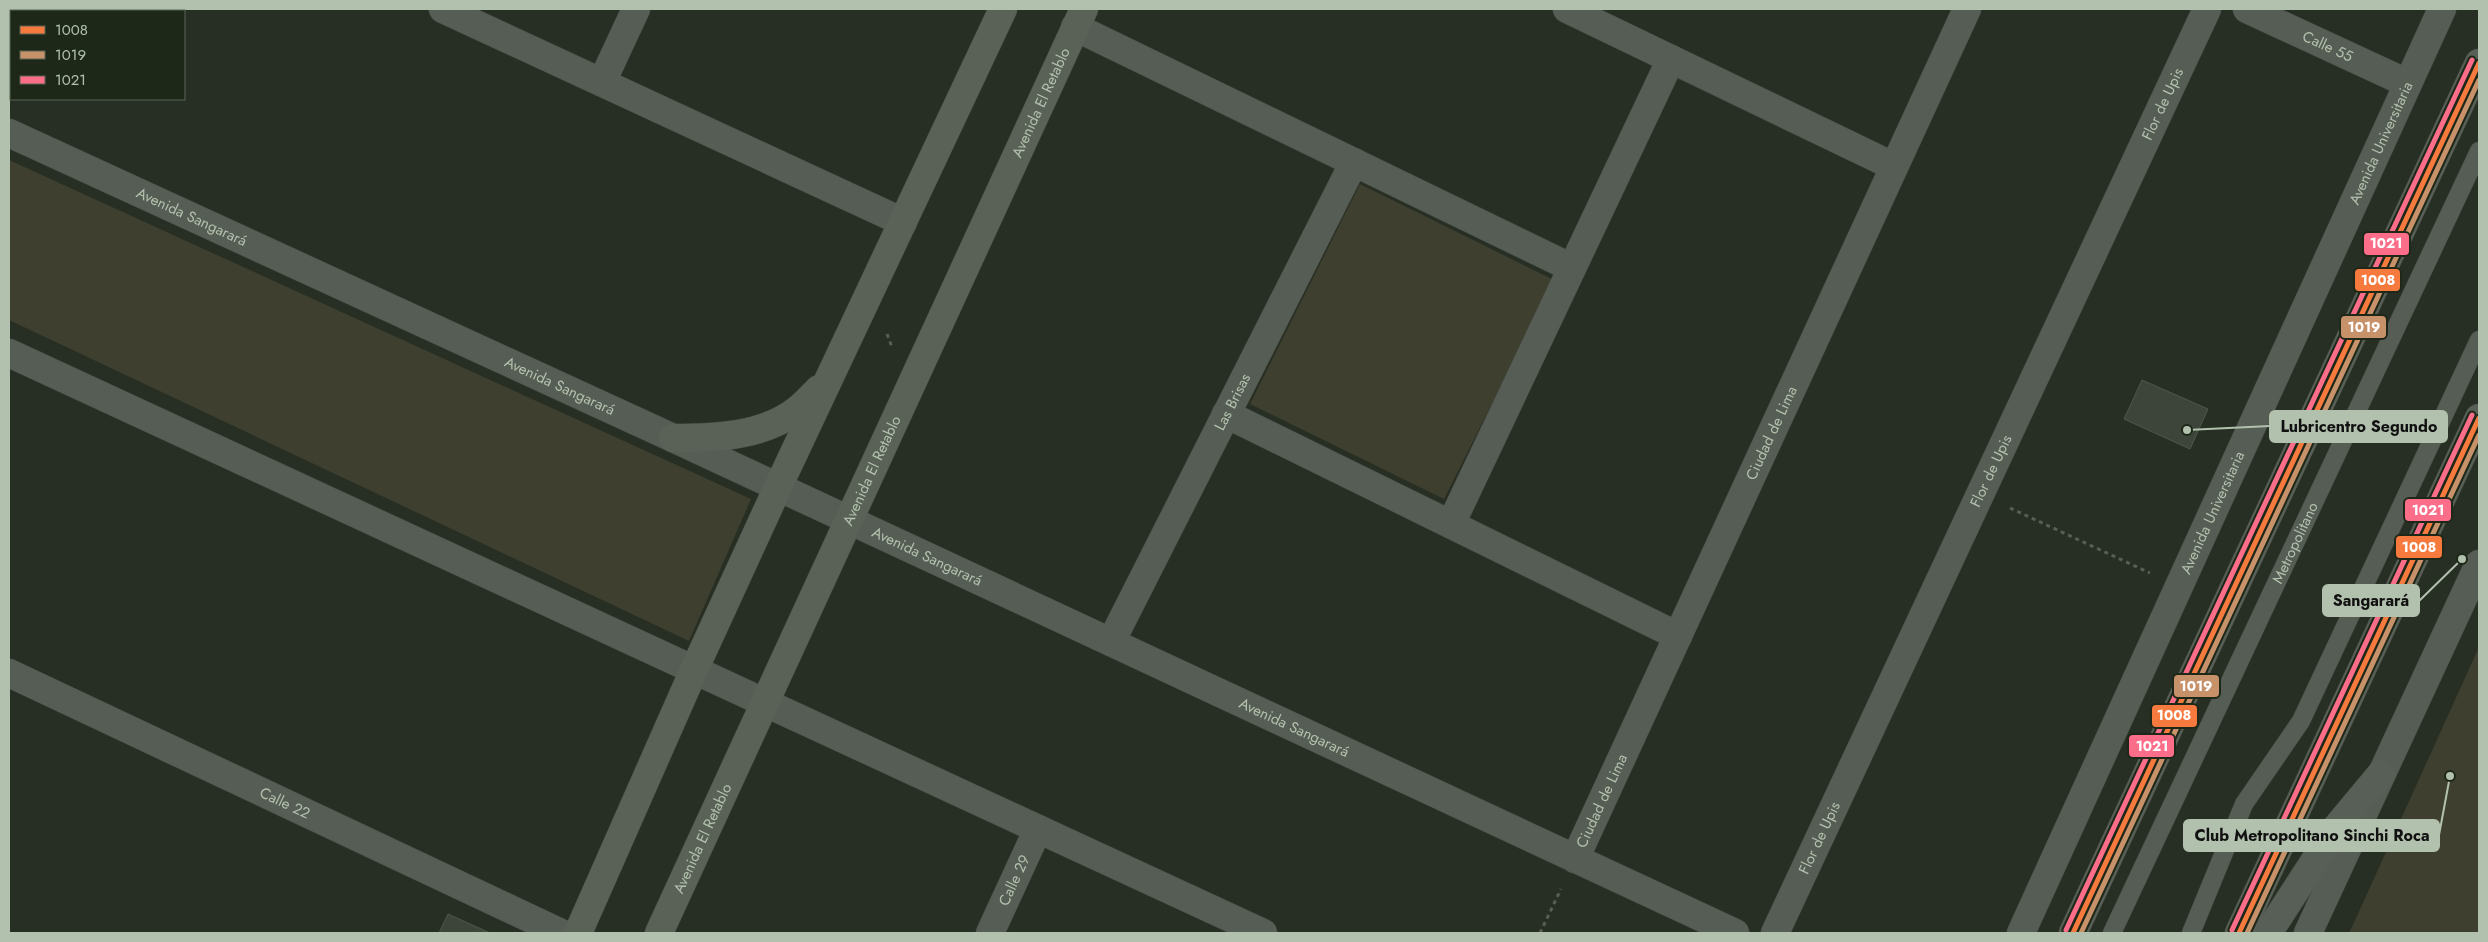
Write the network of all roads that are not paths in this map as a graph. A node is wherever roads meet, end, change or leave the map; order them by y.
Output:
1 (443, 9) edge
2 (636, 9) edge
3 (1002, 9) edge
4 (1567, 9) edge
5 (1966, 9) edge
6 (2207, 9) edge
7 (2247, 9) edge
8 (2442, 9) edge
9 (1080, 18) edge
10 (1671, 59) junction
11 (2479, 63) edge
12 (602, 82) junction
13 (2407, 83) junction
14 (9, 133) edge
15 (2479, 151) edge
16 (1354, 162) junction
17 (1892, 166) junction
18 (903, 222) junction
19 (1572, 268) junction
20 (2479, 340) edge
21 (9, 353) edge
22 (830, 379) junction
23 (1226, 414) junction
24 (2479, 418) edge
25 (673, 438) junction
26 (778, 487) junction
27 (849, 520) junction
28 (1451, 524) junction
29 (2479, 564) edge
30 (1678, 636) junction
31 (1111, 642) junction
32 (694, 670) junction
33 (9, 674) edge
34 (766, 703) junction
35 (2381, 774) junction
36 (1038, 830) junction
37 (1575, 859) junction
38 (561, 933) edge
39 (578, 933) edge
40 (659, 933) edge
41 (990, 933) edge
42 (1263, 933) edge
43 (1735, 933) edge
44 (1776, 933) edge
45 (2021, 933) edge
46 (2073, 933) edge
47 (2112, 933) edge
48 (2191, 933) edge
49 (2239, 933) edge
50 (2268, 933) edge
51 (2308, 933) edge

1 - 12 street
2 - 12 street
3 - 18 main road
4 - 10 street
5 - 17 street, Ciudad de Lima
6 - 44 street, Flor de Upis
7 - 13 street, Calle 55
8 - 13 street, Avenida Universitaria
9 - 16 street
9 - 27 main road, Avenida El Retablo
10 - 17 street
10 - 19 street
11 - 46 main road
12 - 18 street
13 - 45 street, Avenida Universitaria
14 - 25 street, Avenida Sangarará
15 - 47 lane, Metropolitano
16 - 19 street
16 - 23 street, Las Brisas
17 - 30 street, Ciudad de Lima
18 - 22 main road
19 - 28 street
20 - 48 lane
21 - 32 street
22 - 25 main road
22 - 26 main road
23 - 28 street
23 - 31 street, Las Brisas
24 - 49 main road
25 - 26 street, Avenida Sangarará
26 - 27 street, Avenida Sangarará
26 - 32 main road
27 - 31 street, Avenida Sangarará
27 - 34 main road, Avenida El Retablo
28 - 30 street
29 - 35 street
30 - 37 street, Ciudad de Lima
31 - 37 street, Avenida Sangarará
32 - 34 street
32 - 39 main road
33 - 38 street, Calle 22
34 - 36 street
34 - 40 main road, Avenida El Retablo
35 - 50 main road
35 - 51 street
36 - 41 street, Calle 29
36 - 42 street
37 - 43 street, Avenida Sangarará

